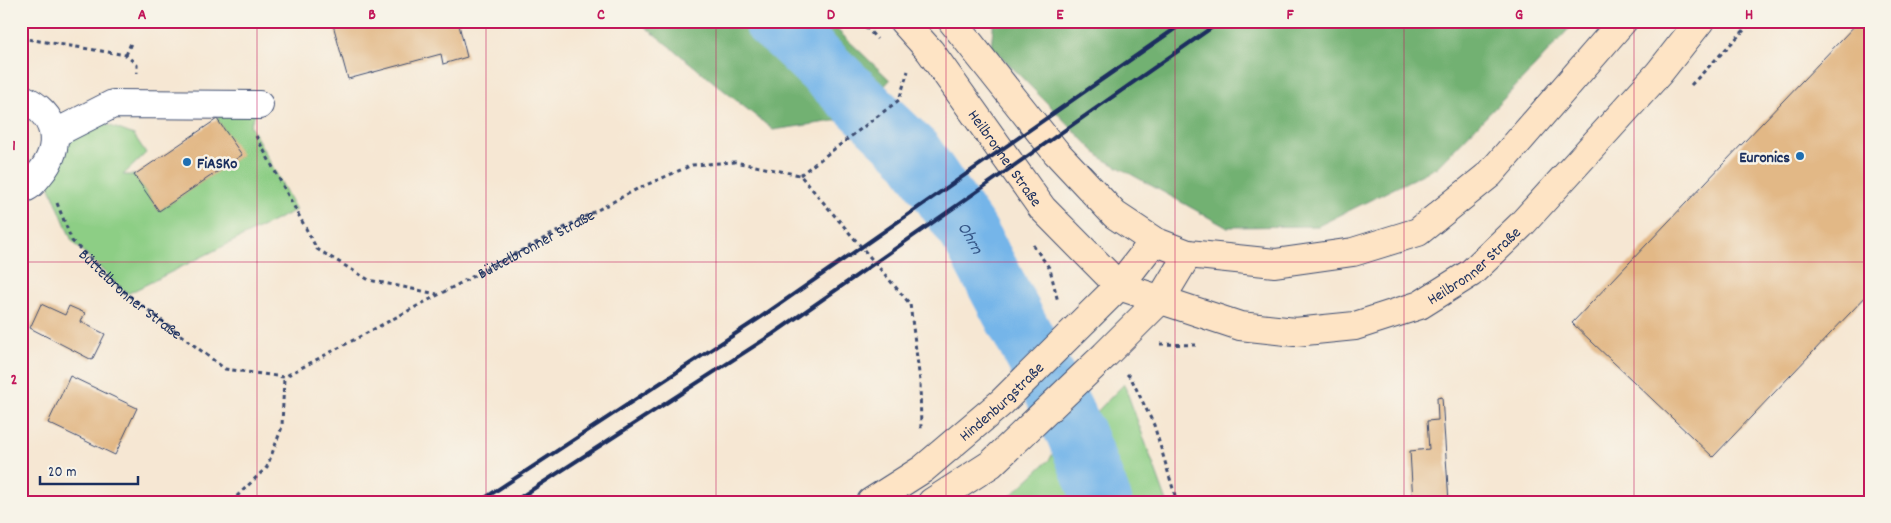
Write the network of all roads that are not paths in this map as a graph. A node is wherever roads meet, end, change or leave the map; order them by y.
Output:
1 (904, 21) edge
2 (952, 21) edge
3 (1623, 21) edge
4 (1700, 21) edge
5 (21, 98) edge
6 (259, 105) road end
7 (54, 134) junction
8 (21, 189) edge
9 (1154, 241) junction
10 (1188, 254) junction
11 (1119, 286) junction
12 (1161, 299) junction
13 (871, 502) edge
14 (932, 502) edge

1 - 11 main road, Heilbronner Straße
2 - 9 main road
3 - 10 main road
4 - 12 main road, Heilbronner Straße
5 - 7 street
6 - 7 street
7 - 8 street
9 - 10 main road
9 - 11 main road
10 - 12 main road
11 - 12 main road, Heilbronner Straße
11 - 13 main road, Hindenburgstraße
12 - 14 main road

